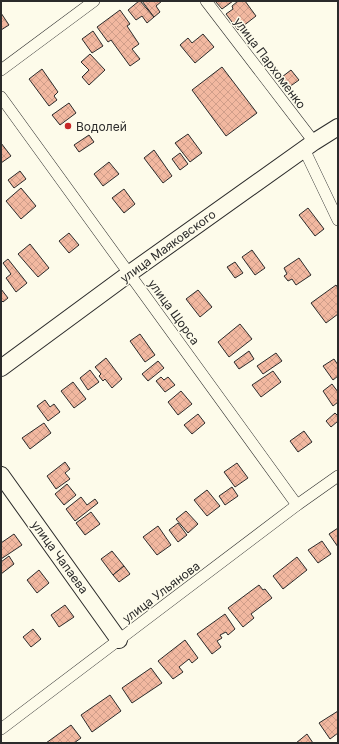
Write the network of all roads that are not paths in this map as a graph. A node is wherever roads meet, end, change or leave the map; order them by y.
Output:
1 (94, 1) edge
2 (206, 1) edge
3 (1, 70) edge
4 (1, 97) edge
5 (338, 127) edge
6 (309, 145) junction
7 (338, 220) edge
8 (130, 273) junction
9 (1, 368) edge
10 (1, 475) edge
11 (338, 476) edge
12 (297, 505) junction
13 (119, 640) junction
14 (1, 728) edge

1 - 3 street
2 - 6 street, улица Пархоменко
4 - 8 street, улица Щорса
5 - 6 street, улица Маяковского
6 - 7 street, улица Пархоменко
6 - 8 street, улица Маяковского
8 - 9 street, улица Маяковского
8 - 12 street, улица Щорса
10 - 13 street, улица Чапаева
11 - 12 street, улица Ульянова
12 - 13 street, улица Ульянова
13 - 14 street, улица Ульянова

